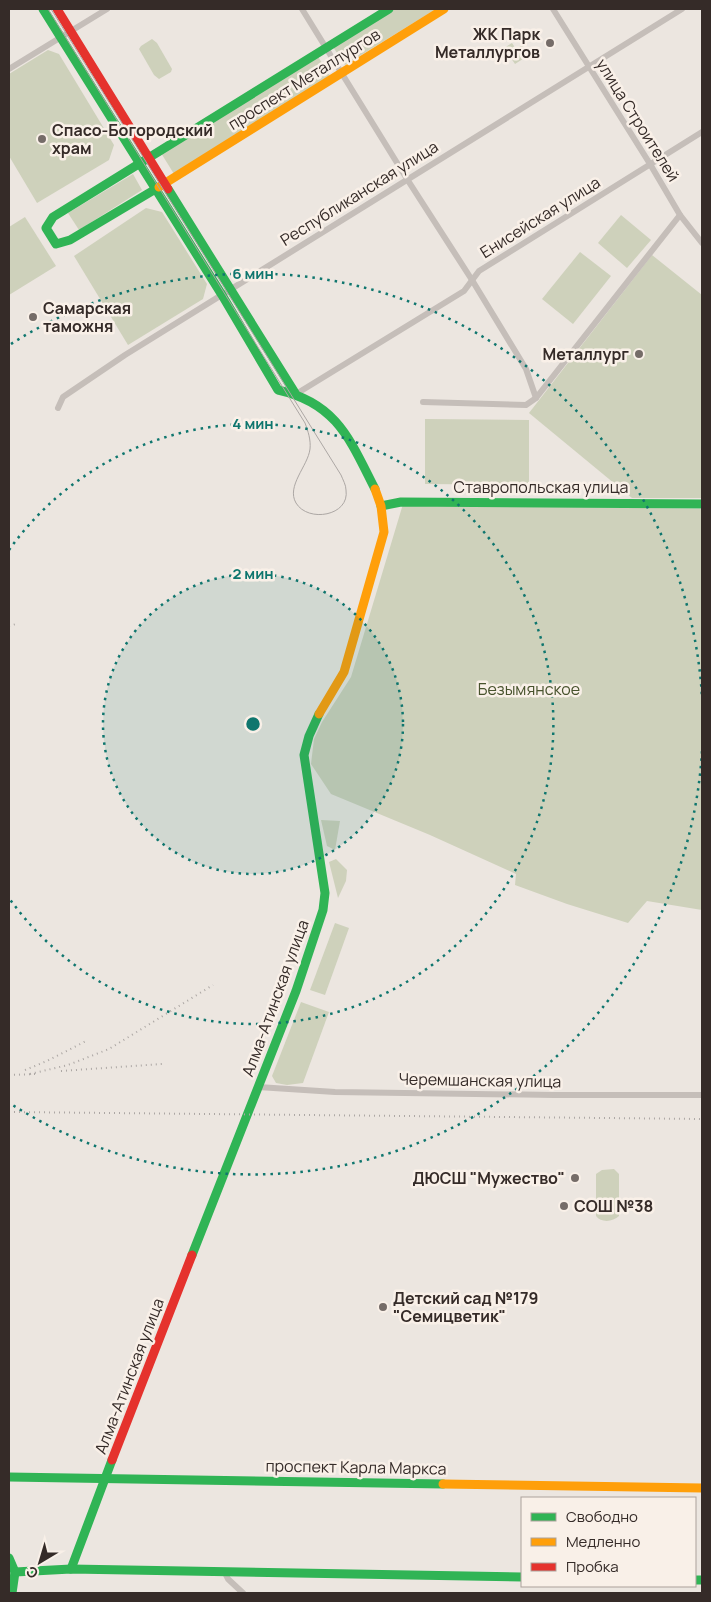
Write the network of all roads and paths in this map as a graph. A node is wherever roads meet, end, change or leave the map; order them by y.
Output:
1 (43, 9) edge
2 (57, 9) edge
3 (107, 9) edge
4 (302, 9) edge
5 (389, 9) edge
6 (444, 9) edge
7 (553, 9) edge
8 (682, 9) edge
9 (71, 31) junction
10 (60, 37) junction
11 (326, 49) junction
12 (590, 67) junction
13 (9, 69) edge
14 (341, 73) junction
15 (702, 132) edge
16 (148, 158) junction
17 (139, 164) junction
18 (650, 164) junction
19 (407, 178) junction
20 (165, 183) junction
21 (154, 188) junction
22 (680, 215) junction
23 (701, 239) edge
24 (472, 280) junction
25 (231, 289) junction
26 (222, 296) junction
27 (296, 394) junction
28 (536, 398) junction
29 (423, 402) dead end
30 (58, 408) dead end
31 (702, 504) edge
32 (381, 506) junction
33 (258, 1087) junction
34 (702, 1095) edge
35 (9, 1477) edge
36 (106, 1478) junction
37 (702, 1488) edge
38 (9, 1558) edge
39 (71, 1569) junction
40 (15, 1572) junction
41 (225, 1573) junction
42 (521, 1577) edge
43 (12, 1593) edge
44 (243, 1593) edge

1 - 10 street, Алма-Атинская улица
2 - 9 street, Алма-Атинская улица
3 - 9 street
4 - 11 street
5 - 11 street, проспект Металлургов
6 - 14 street, проспект Металлургов
7 - 12 street, улица Строителей
8 - 12 street, Республиканская улица
9 - 10 street
9 - 16 street, Алма-Атинская улица
10 - 13 street
10 - 17 street, Алма-Атинская улица
11 - 14 street
11 - 16 street, проспект Металлургов
12 - 18 street, улица Строителей
12 - 19 street, Республиканская улица
14 - 19 street
14 - 20 street, проспект Металлургов
15 - 18 street, Енисейская улица
16 - 17 street, проспект Металлургов
16 - 20 street, Алма-Атинская улица
17 - 21 street, Алма-Атинская улица
17 - 21 street, проспект Металлургов
18 - 22 street, улица Строителей
18 - 24 street, Енисейская улица
19 - 24 street
19 - 25 street, Республиканская улица
20 - 21 street, проспект Металлургов
20 - 25 street, Алма-Атинская улица
21 - 26 street, Алма-Атинская улица
22 - 23 street, улица Строителей
22 - 28 street
24 - 27 street, Енисейская улица
24 - 28 street
25 - 26 street, Республиканская улица
25 - 27 street, Алма-Атинская улица
26 - 27 street, Алма-Атинская улица
26 - 30 street, Республиканская улица
27 - 32 street, Алма-Атинская улица
28 - 29 street
31 - 32 street, Ставропольская улица
32 - 33 street, Алма-Атинская улица
33 - 34 street, Черемшанская улица
33 - 36 street, Алма-Атинская улица
35 - 36 street, проспект Карла Маркса
36 - 37 street, проспект Карла Маркса
36 - 39 street, Алма-Атинская улица
38 - 40 street
39 - 40 street
39 - 41 street
40 - 43 street
41 - 42 street
41 - 44 street

